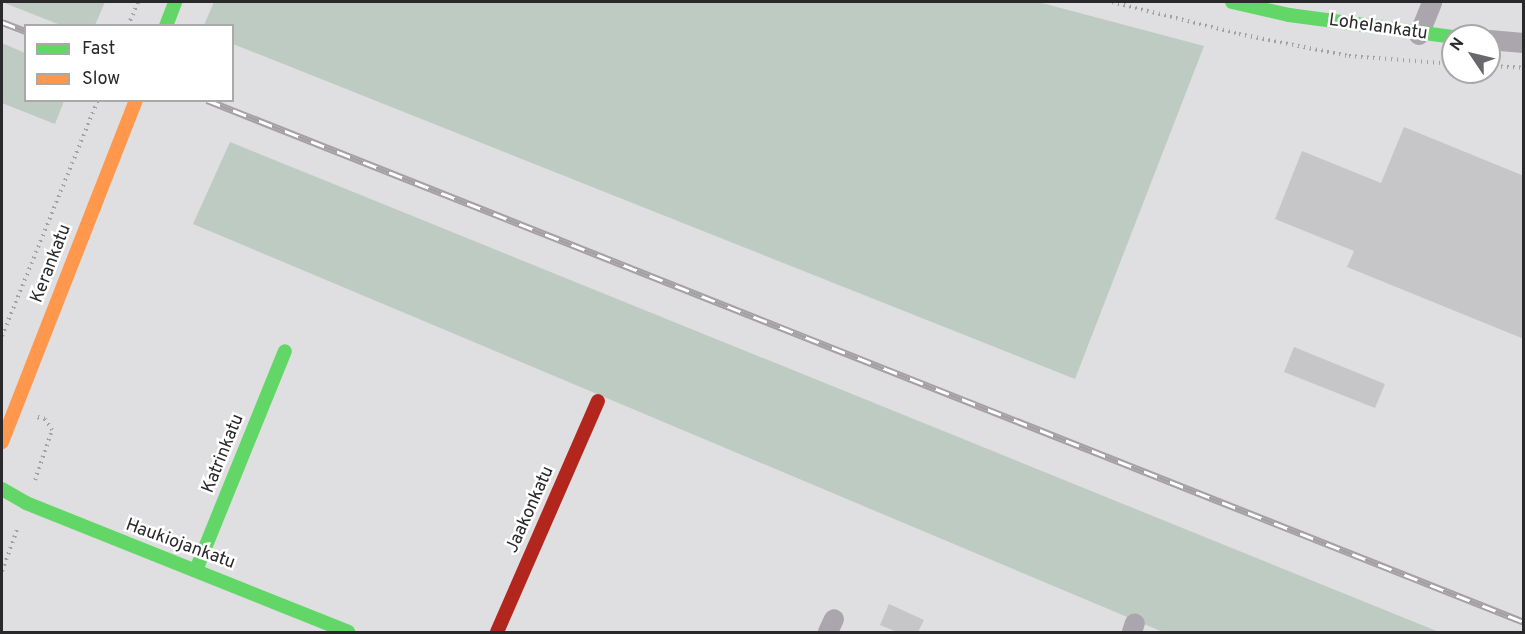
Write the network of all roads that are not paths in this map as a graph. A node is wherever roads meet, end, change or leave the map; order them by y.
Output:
1 (176, 2) edge
2 (1233, 2) edge
3 (1432, 2) edge
4 (167, 24) edge
5 (1419, 35) junction
6 (1441, 36) edge
7 (1501, 41) edge
8 (1524, 43) edge
9 (135, 102) edge
10 (285, 351) dead end
11 (598, 401) dead end
12 (2, 442) edge
13 (2, 489) edge
14 (196, 570) junction
15 (348, 633) edge
16 (497, 633) edge

1 - 4 street
2 - 5 street, Lohelankatu
3 - 5 street
5 - 6 street, Lohelankatu
7 - 8 street
9 - 12 street, Kerankatu
10 - 14 street, Katrinkatu
11 - 16 street, Jaakonkatu
13 - 14 street, Haukiojankatu
14 - 15 street, Haukiojankatu

